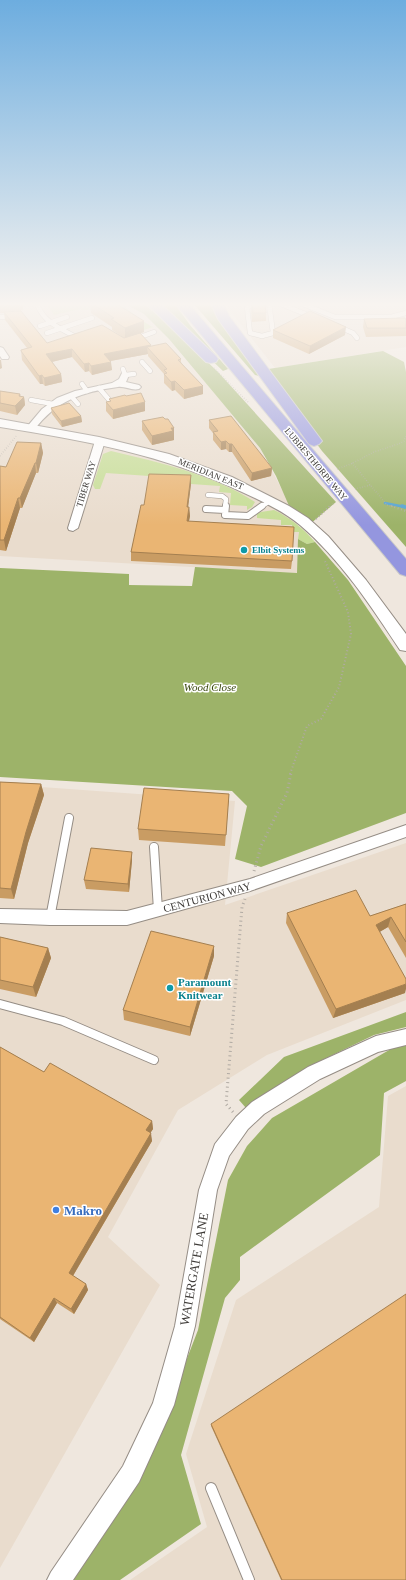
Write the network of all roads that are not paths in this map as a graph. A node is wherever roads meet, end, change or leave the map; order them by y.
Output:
1 (123, 377) edge
2 (232, 377) edge
3 (247, 377) edge
4 (253, 377) edge
5 (264, 377) edge
6 (118, 384) junction
7 (140, 387) dead end
8 (99, 388) junction
9 (41, 395) dead end
10 (71, 396) junction
11 (31, 400) dead end
12 (43, 401) junction
13 (112, 402) edge
14 (53, 404) junction
15 (78, 404) dead end
16 (0, 423) edge
17 (31, 428) junction
18 (100, 441) junction
19 (316, 454) junction
20 (208, 495) dead end
21 (270, 501) junction
22 (206, 509) dead end
23 (225, 510) junction
24 (248, 516) junction
25 (248, 524) edge
26 (73, 528) dead end
27 (398, 539) dead end
28 (406, 570) edge
29 (406, 646) edge
30 (69, 818) dead end
31 (406, 831) edge
32 (154, 847) dead end
33 (158, 910) junction
34 (0, 916) edge
35 (50, 918) junction
36 (0, 1004) edge
37 (406, 1037) edge
38 (154, 1060) dead end
39 (211, 1488) dead end
40 (59, 1580) edge
41 (249, 1580) edge

1 - 6 street
2 - 19 highway
3 - 19 highway, LUBBESTHORPE WAY
4 - 19 highway, LUBBESTHORPE WAY
5 - 19 highway
6 - 7 street
6 - 8 street
8 - 10 street
8 - 13 lane
9 - 12 lane
10 - 14 street
10 - 15 lane
11 - 12 lane
12 - 14 lane
14 - 17 street
16 - 17 street, MERIDIAN EAST
17 - 18 street, MERIDIAN EAST
18 - 21 street, MERIDIAN EAST
18 - 26 street, TIBER WAY
19 - 27 highway, LUBBESTHORPE WAY
19 - 28 highway, LUBBESTHORPE WAY
20 - 23 lane
21 - 24 lane
21 - 29 street, MERIDIAN EAST
22 - 23 lane
23 - 24 lane
24 - 25 lane
30 - 35 lane
31 - 33 street, CENTURION WAY
32 - 33 lane
33 - 35 street, CENTURION WAY
34 - 35 street, CENTURION WAY
36 - 38 lane
37 - 40 street, WATERGATE LANE
39 - 41 lane

